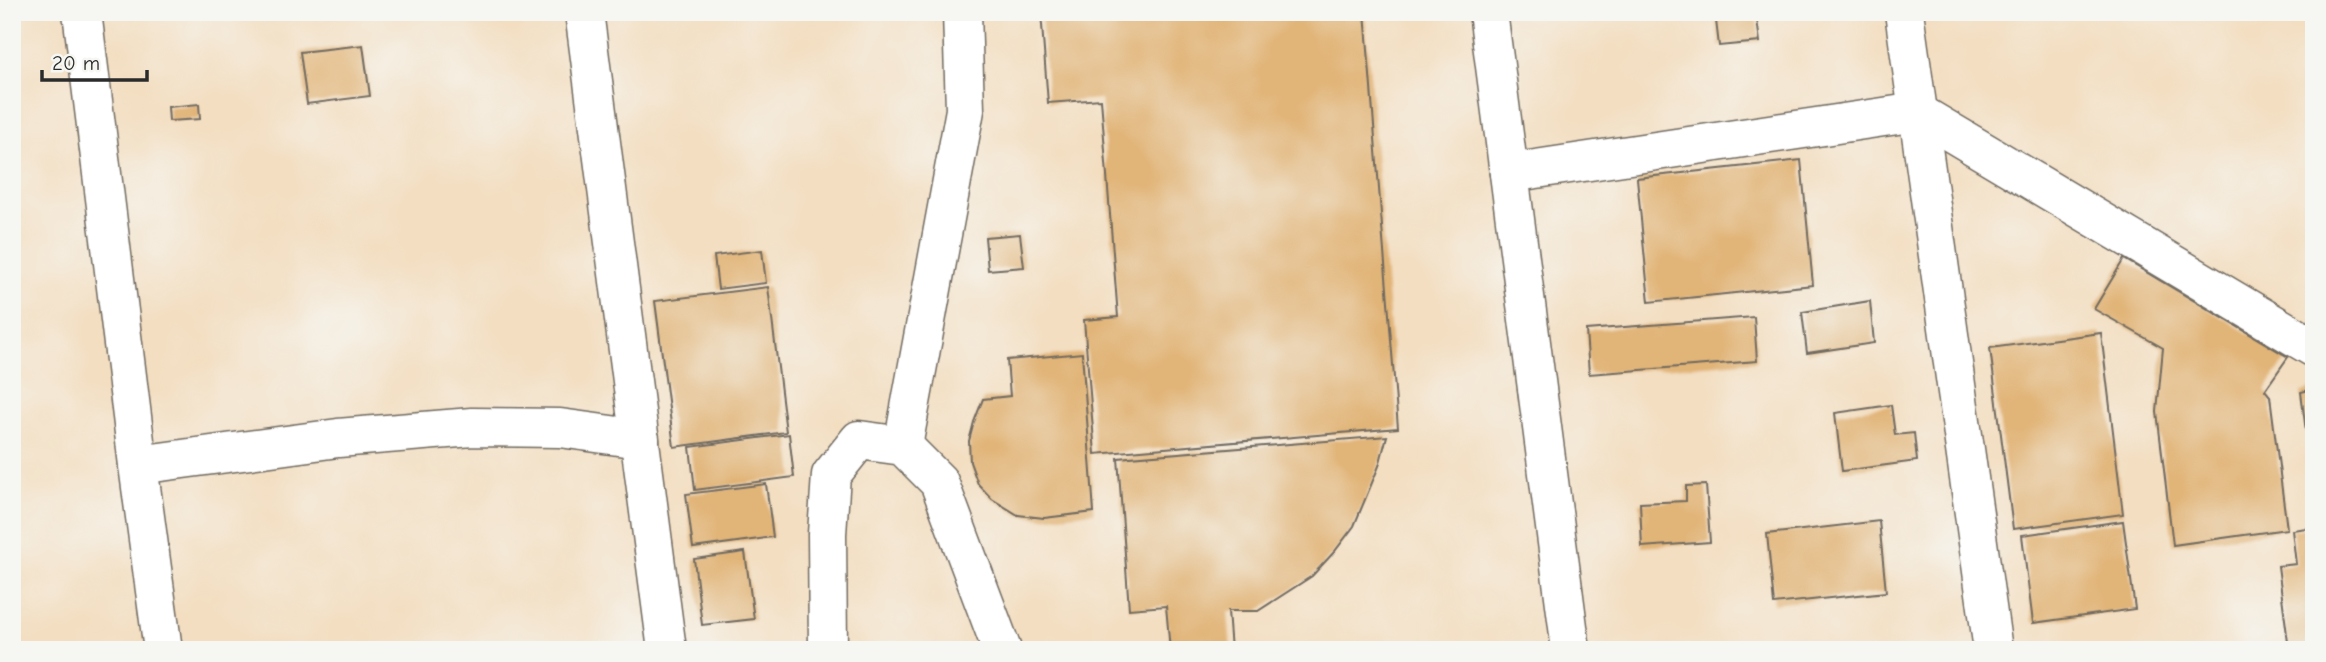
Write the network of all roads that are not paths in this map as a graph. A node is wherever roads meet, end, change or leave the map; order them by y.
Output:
1 (82, 12) edge
2 (584, 12) edge
3 (962, 12) edge
4 (1488, 12) edge
5 (1904, 12) edge
6 (1913, 12) edge
7 (1910, 58) junction
8 (1917, 112) junction
9 (1509, 173) junction
10 (2314, 348) edge
11 (640, 439) junction
12 (903, 446) junction
13 (138, 465) junction
14 (163, 650) edge
15 (667, 650) edge
16 (828, 650) edge
17 (1002, 650) edge
18 (1571, 650) edge
19 (1993, 650) edge

1 - 13 street
2 - 11 street
3 - 12 street
4 - 9 street
5 - 7 street
6 - 7 street
7 - 8 street
8 - 9 street
8 - 10 street
8 - 19 street
9 - 18 street
11 - 13 street
11 - 15 street
12 - 16 street
12 - 17 street
13 - 14 street

